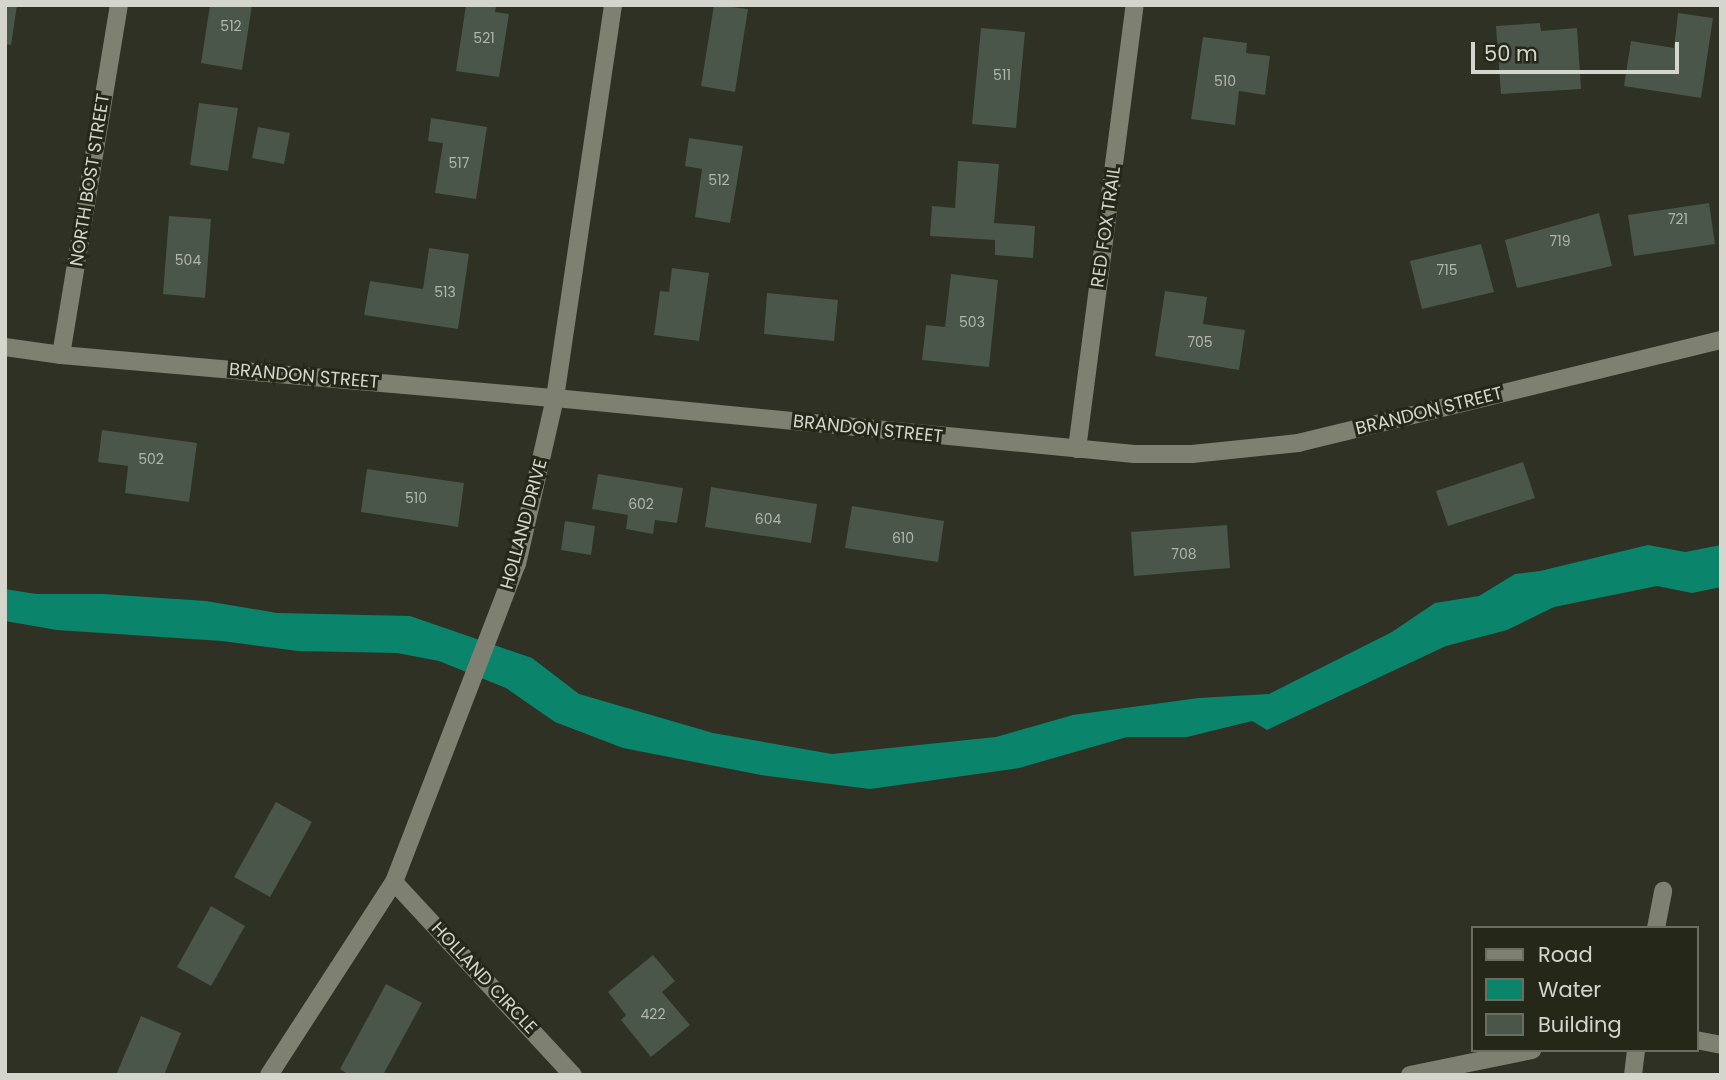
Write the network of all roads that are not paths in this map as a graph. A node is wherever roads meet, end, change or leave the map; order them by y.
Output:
1 (119, 5) edge
2 (613, 5) edge
3 (1135, 5) edge
4 (1721, 340) edge
5 (5, 347) edge
6 (61, 355) junction
7 (555, 398) junction
8 (1077, 449) junction
9 (394, 882) junction
10 (1663, 891) dead end
11 (1656, 926) edge
12 (1698, 1040) edge
13 (1721, 1045) edge
14 (1522, 1052) edge
15 (1636, 1052) edge
16 (269, 1075) edge
17 (573, 1075) edge
18 (1410, 1075) edge
19 (1633, 1075) edge

1 - 6 street, NORTH BOST STREET
2 - 7 street, HOLLAND DRIVE
3 - 8 street, RED FOX TRAIL
4 - 8 street, BRANDON STREET
5 - 6 street, BRANDON STREET
6 - 7 street, BRANDON STREET
7 - 8 street, BRANDON STREET
7 - 9 street, HOLLAND DRIVE
9 - 16 street, HOLLAND DRIVE
9 - 17 street, HOLLAND CIRCLE
10 - 11 street
12 - 13 street
14 - 18 street
15 - 19 street

